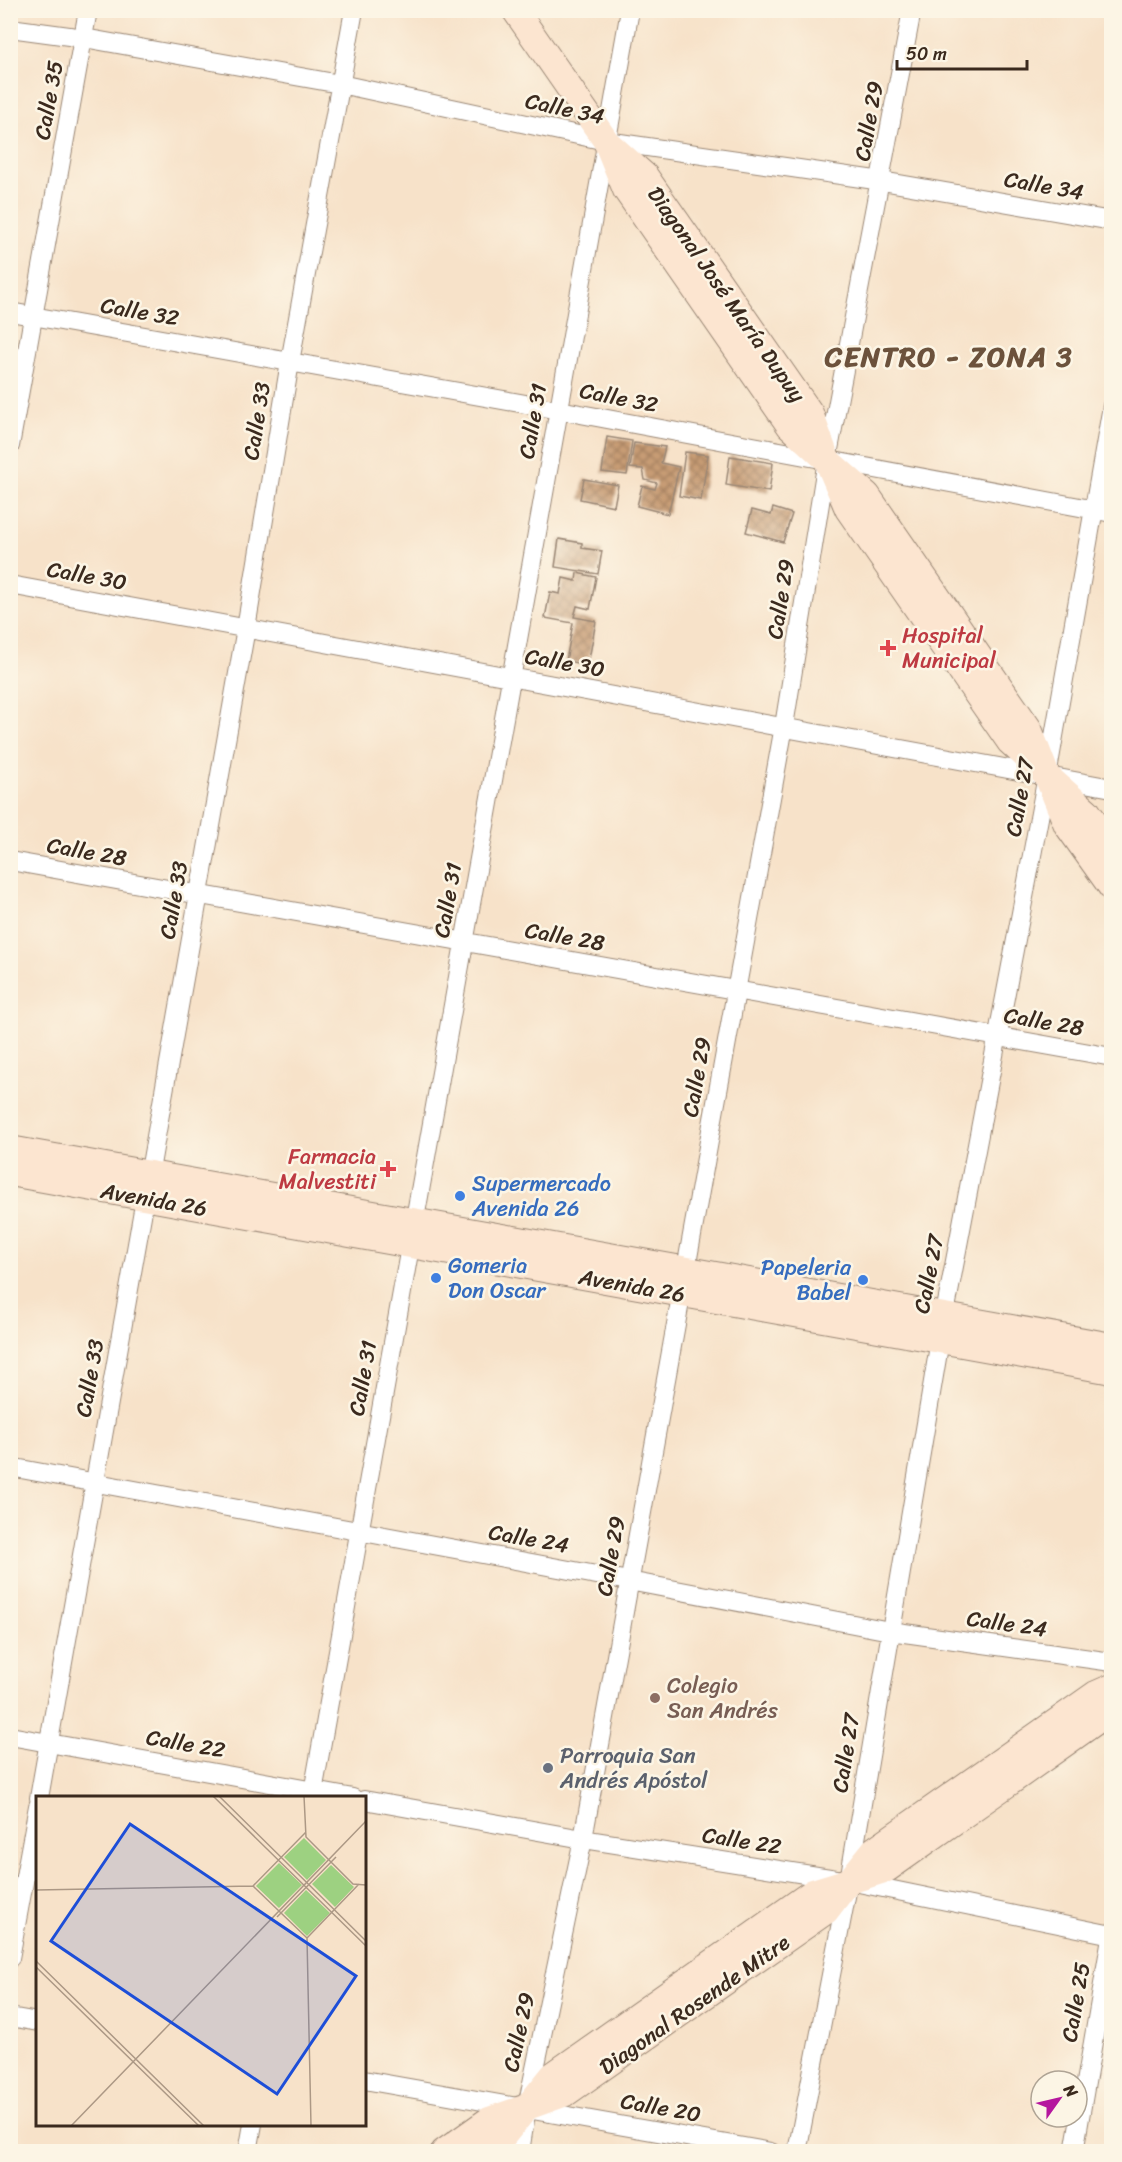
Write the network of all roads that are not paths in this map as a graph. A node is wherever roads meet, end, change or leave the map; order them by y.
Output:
1 (88, 10) edge
2 (354, 10) edge
3 (516, 10) edge
4 (630, 10) edge
5 (912, 10) edge
6 (10, 28) edge
7 (84, 38) junction
8 (340, 84) junction
9 (606, 141) junction
10 (882, 181) junction
11 (1112, 221) edge
12 (10, 312) edge
13 (34, 317) junction
14 (290, 362) junction
15 (1112, 406) edge
16 (559, 410) junction
17 (10, 446) edge
18 (828, 460) junction
19 (1103, 511) edge
20 (10, 585) edge
21 (246, 628) junction
22 (511, 676) junction
23 (784, 726) junction
24 (1047, 776) junction
25 (1112, 788) edge
26 (1112, 847) edge
27 (10, 861) edge
28 (1112, 888) edge
29 (199, 895) junction
30 (464, 942) junction
31 (736, 990) junction
32 (999, 1037) junction
33 (1112, 1057) edge
34 (10, 1149) edge
35 (10, 1173) edge
36 (147, 1185) junction
37 (413, 1233) junction
38 (683, 1282) junction
39 (942, 1328) junction
40 (1112, 1346) edge
41 (1112, 1371) edge
42 (10, 1467) edge
43 (95, 1483) junction
44 (359, 1532) junction
45 (630, 1581) junction
46 (890, 1631) junction
47 (1112, 1662) edge
48 (1112, 1687) edge
49 (1112, 1710) edge
50 (10, 1736) edge
51 (49, 1742) junction
52 (312, 1794) edge
53 (39, 1796) edge
54 (339, 1796) edge
55 (366, 1800) edge
56 (36, 1817) edge
57 (583, 1839) junction
58 (849, 1881) junction
59 (1111, 1934) edge
60 (10, 1958) edge
61 (10, 2017) edge
62 (36, 2022) edge
63 (366, 2080) edge
64 (526, 2107) junction
65 (253, 2126) edge
66 (248, 2151) edge
67 (444, 2151) edge
68 (483, 2151) edge
69 (520, 2151) edge
70 (771, 2151) edge
71 (797, 2151) edge
72 (1074, 2151) edge

1 - 7 street, Calle 35
2 - 8 street, Calle 33
3 - 9 main road, Diagonal José María Dupuy
4 - 9 street, Calle 31
5 - 10 street, Calle 29
6 - 7 street, Calle 34
7 - 8 street, Calle 34
7 - 13 street, Calle 35
8 - 9 street, Calle 34
8 - 14 street, Calle 33
9 - 10 street, Calle 34
9 - 16 street, Calle 31
9 - 18 main road, Diagonal José María Dupuy
10 - 11 street, Calle 34
10 - 18 street, Calle 29
12 - 13 street, Calle 32
13 - 14 street, Calle 32
13 - 17 street, Calle 35
14 - 16 street, Calle 32
14 - 21 street, Calle 33
15 - 19 street, Calle 27
16 - 18 street, Calle 32
16 - 22 street, Calle 31
18 - 19 street, Calle 32
18 - 23 street, Calle 29
18 - 24 main road, Diagonal José María Dupuy
19 - 24 street, Calle 27
20 - 21 street, Calle 30
21 - 22 street, Calle 30
21 - 29 street, Calle 33
22 - 23 street, Calle 30
22 - 30 street, Calle 31
23 - 24 street, Calle 30
23 - 31 street, Calle 29
24 - 25 street, Calle 30
24 - 26 main road, Diagonal José María Dupuy
24 - 28 main road, Diagonal José María Dupuy
24 - 32 street, Calle 27
27 - 29 street, Calle 28
29 - 30 street, Calle 28
29 - 36 street, Calle 33
30 - 31 street, Calle 28
30 - 37 street, Calle 31
31 - 32 street, Calle 28
31 - 38 street, Calle 29
32 - 33 street, Calle 28
32 - 39 street, Calle 27
34 - 36 main road, Avenida 26
35 - 36 main road, Avenida 26
36 - 37 main road, Avenida 26
36 - 43 street, Calle 33
37 - 38 main road, Avenida 26
37 - 44 street, Calle 31
38 - 39 main road, Avenida 26
38 - 45 street, Calle 29
39 - 40 main road, Avenida 26
39 - 41 main road, Avenida 26
39 - 46 street, Calle 27
42 - 43 street, Calle 24
43 - 44 street, Calle 24
43 - 51 street, Calle 33
44 - 45 street, Calle 24
44 - 52 street, Calle 31
45 - 46 street, Calle 24
45 - 57 street, Calle 29
46 - 47 street, Calle 24
46 - 58 street, Calle 27
48 - 58 main road
49 - 58 main road, Diagonal Rosende Mitre
50 - 51 street, Calle 22
51 - 52 street, Calle 22
51 - 53 street, Calle 33
52 - 54 street, Calle 22
55 - 57 street, Calle 22
56 - 60 street
57 - 58 street, Calle 22
57 - 64 street, Calle 29
58 - 59 street, Calle 22
58 - 64 main road, Diagonal Rosende Mitre
58 - 71 street, Calle 27
59 - 72 street, Calle 25
61 - 62 street
63 - 64 street, Calle 20
64 - 67 main road
64 - 68 main road, Diagonal Rosende Mitre
64 - 69 street, Calle 29
64 - 70 street, Calle 20
65 - 66 street

